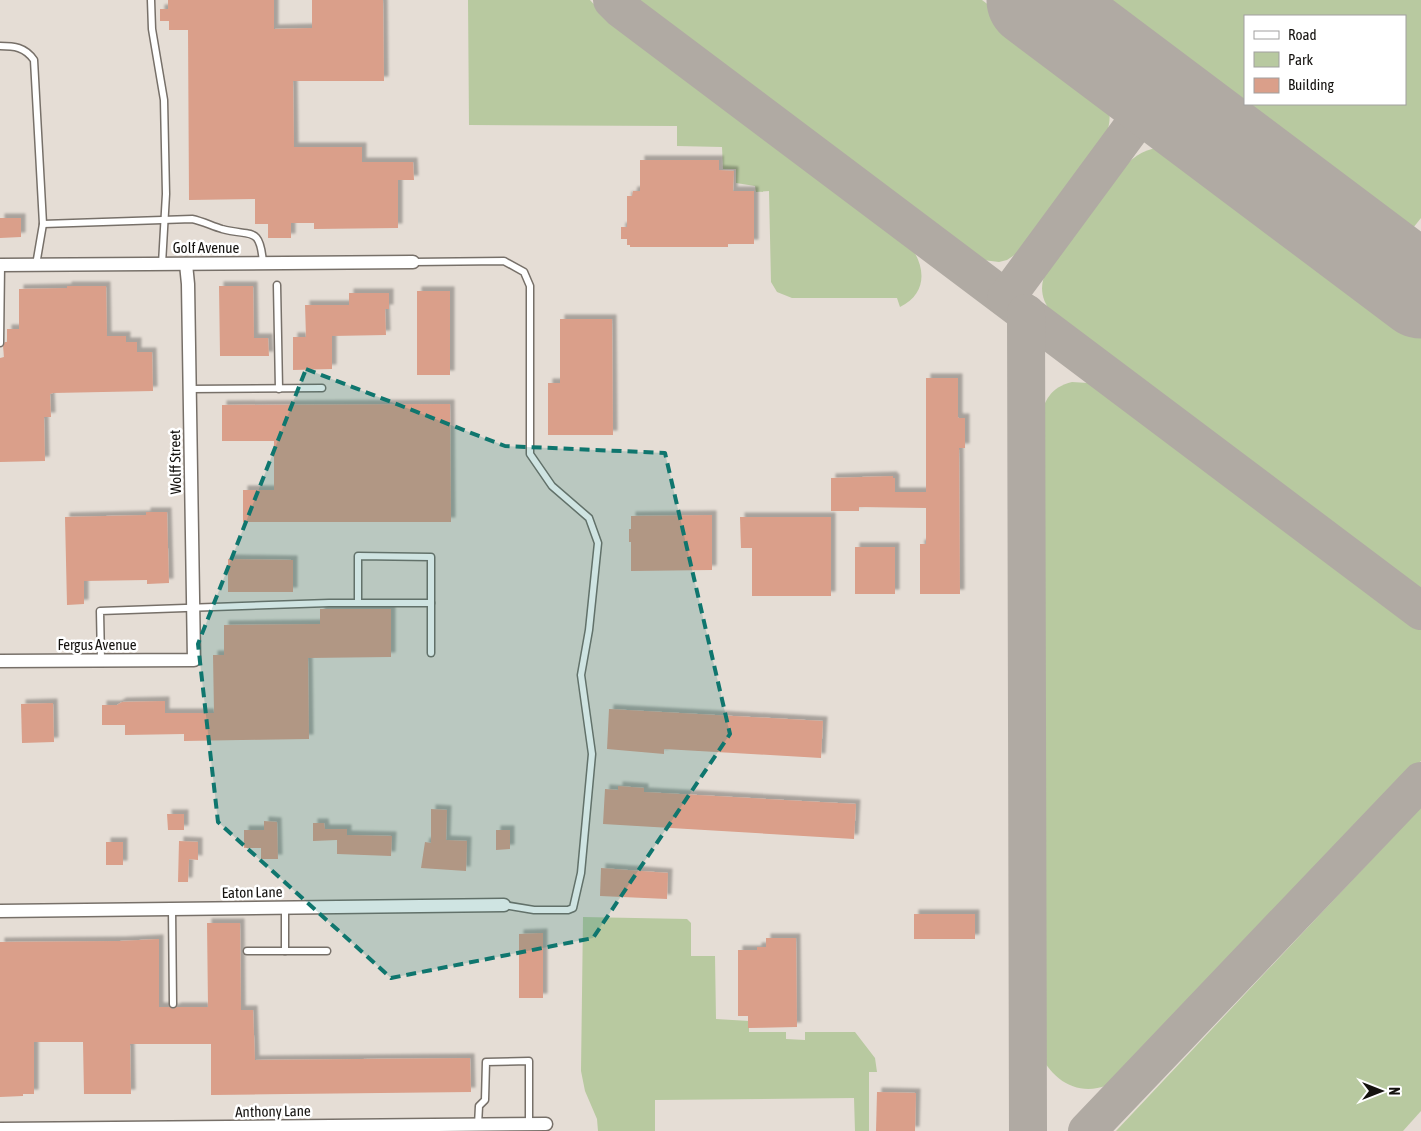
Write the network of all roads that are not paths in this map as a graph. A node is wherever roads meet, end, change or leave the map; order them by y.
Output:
1 (151, 0) edge
2 (0, 46) edge
3 (165, 219) junction
4 (43, 224) junction
5 (413, 262) joint
6 (263, 263) junction
7 (162, 264) junction
8 (186, 264) junction
9 (1, 265) edge
10 (36, 265) junction
11 (277, 286) dead end
12 (0, 343) edge
13 (279, 388) junction
14 (322, 388) dead end
15 (190, 389) junction
16 (358, 603) junction
17 (431, 603) junction
18 (193, 609) junction
19 (431, 653) dead end
20 (0, 660) edge
21 (101, 660) junction
22 (194, 660) joint
23 (504, 905) joint
24 (285, 908) junction
25 (172, 909) junction
26 (0, 911) edge
27 (247, 951) dead end
28 (285, 951) junction
29 (327, 951) dead end
30 (173, 1004) dead end
31 (546, 1124) dead end
32 (478, 1125) junction
33 (529, 1125) junction
34 (402, 1128) edge
35 (8, 1130) edge
36 (51, 1130) edge
37 (84, 1130) edge
38 (111, 1130) edge

1 - 3 lane
2 - 4 lane
3 - 4 lane
3 - 6 lane
3 - 7 lane
4 - 10 lane
5 - 6 street, Golf Avenue
5 - 23 lane
6 - 8 street, Golf Avenue
7 - 8 street, Golf Avenue
7 - 10 street, Golf Avenue
8 - 15 street, Wolff Street
9 - 10 street, Golf Avenue
9 - 12 lane
11 - 13 lane
13 - 14 lane
13 - 15 lane
15 - 18 street, Wolff Street
16 - 17 lane
16 - 17 lane
16 - 18 lane
17 - 19 lane
18 - 21 lane
18 - 22 street, Wolff Street
20 - 21 street, Fergus Avenue
21 - 22 street, Fergus Avenue
23 - 24 street, Eaton Lane
24 - 25 street, Eaton Lane
24 - 28 lane
25 - 26 street, Eaton Lane
25 - 30 lane
27 - 28 lane
28 - 29 lane
31 - 33 street, Anthony Lane
32 - 33 street, Anthony Lane
32 - 33 lane
32 - 34 street, Anthony Lane
34 - 38 street, Anthony Lane
35 - 36 street, Anthony Lane
36 - 37 street, Anthony Lane
37 - 38 street, Anthony Lane

